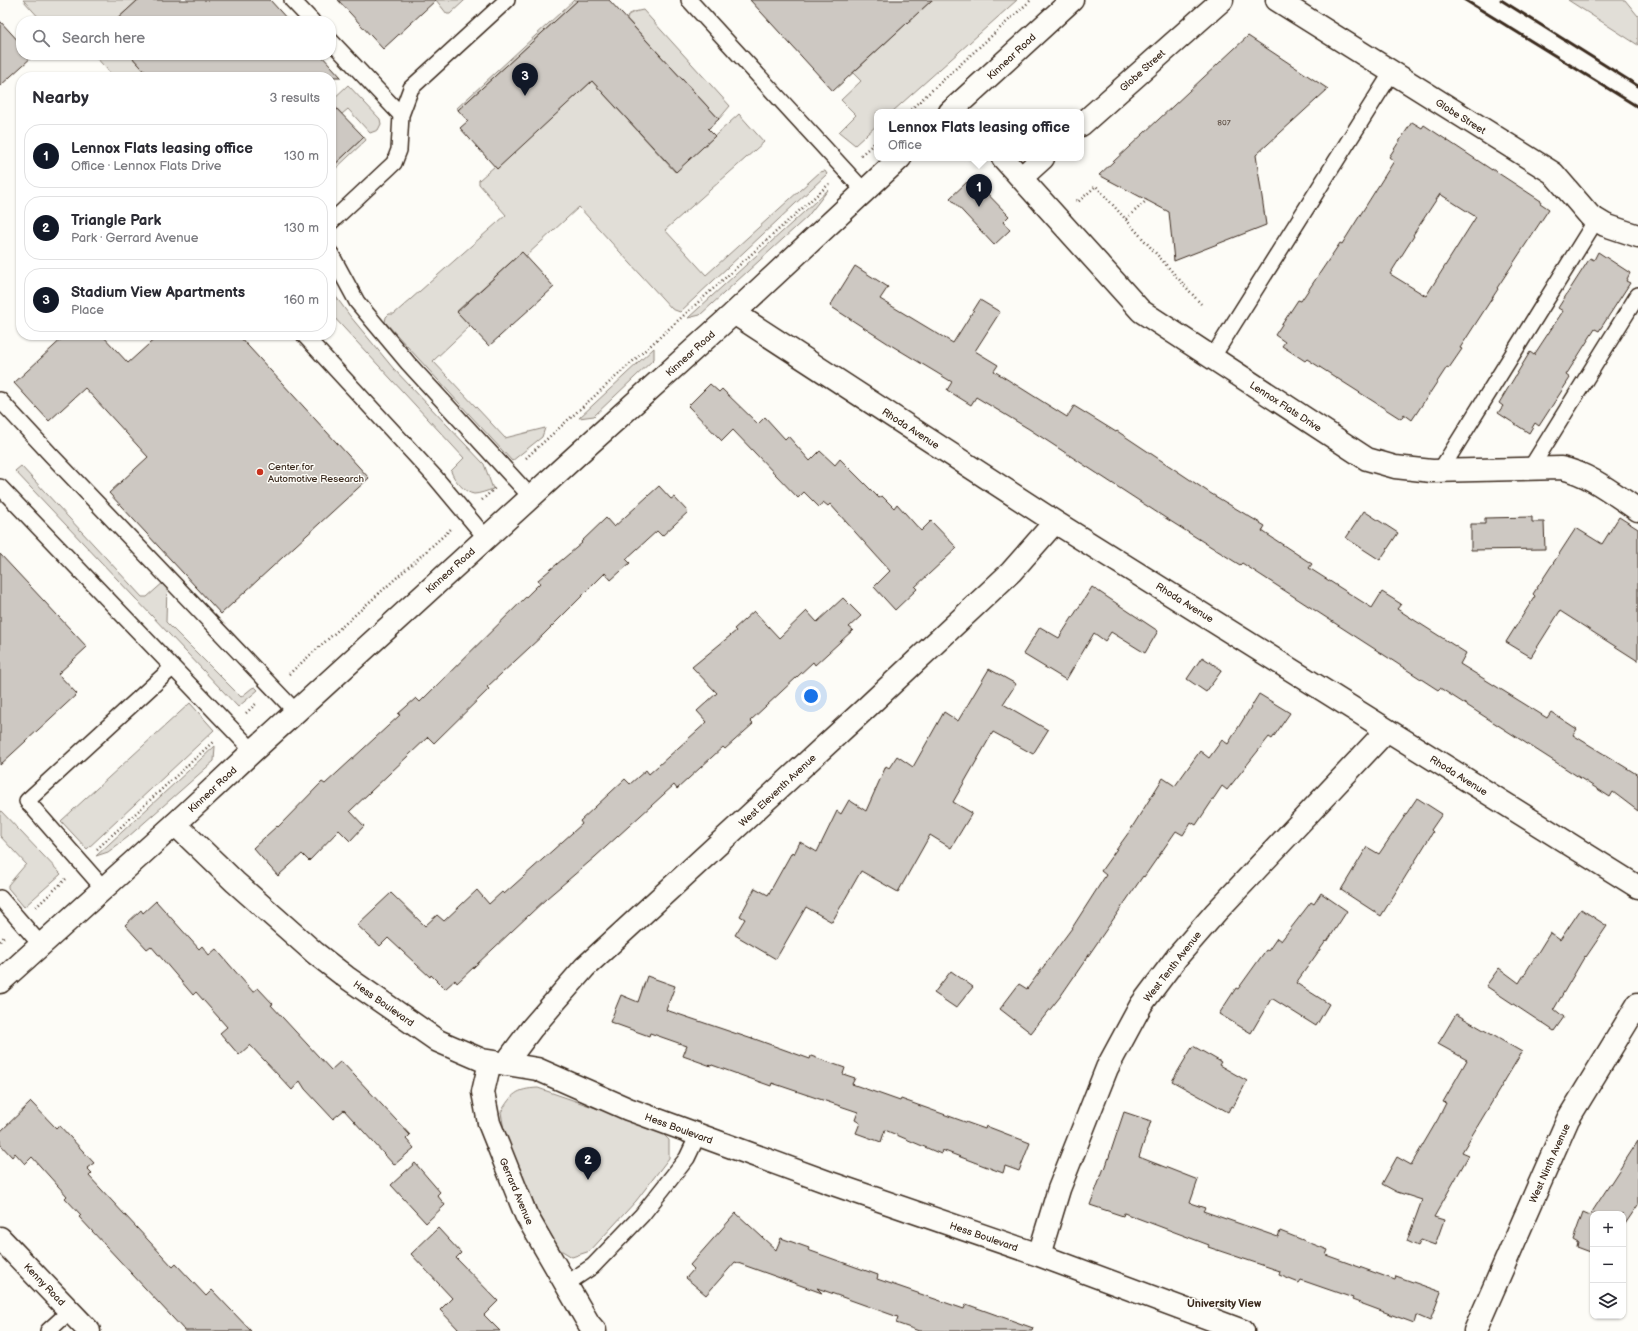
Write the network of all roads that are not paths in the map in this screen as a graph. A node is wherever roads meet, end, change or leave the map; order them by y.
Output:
1 (292, 0) edge
2 (507, 0) edge
3 (689, 0) edge
4 (1072, 0) edge
5 (1222, 0) edge
6 (1278, 0) edge
7 (307, 16) edge
8 (336, 46) edge
9 (1392, 72) junction
10 (957, 109) edge
11 (401, 115) junction
12 (1084, 122) edge
13 (897, 161) edge
14 (1006, 161) edge
15 (1040, 161) edge
16 (1021, 178) junction
17 (864, 191) junction
18 (336, 217) edge
19 (1596, 220) junction
20 (1638, 236) edge
21 (336, 263) edge
22 (1638, 295) edge
23 (734, 313) junction
24 (309, 340) edge
25 (1212, 358) junction
26 (0, 400) edge
27 (1530, 468) junction
28 (1440, 471) junction
29 (0, 487) edge
30 (531, 497) junction
31 (1638, 510) edge
32 (1055, 522) junction
33 (486, 538) junction
34 (173, 667) junction
35 (296, 712) junction
36 (1387, 730) junction
37 (253, 751) junction
38 (175, 824) junction
39 (1638, 887) edge
40 (104, 889) junction
41 (0, 898) edge
42 (41, 945) junction
43 (0, 982) edge
44 (1638, 1004) edge
45 (498, 1063) junction
46 (698, 1135) junction
47 (0, 1238) edge
48 (1039, 1255) junction
49 (566, 1284) junction
50 (70, 1311) junction
51 (1236, 1330) edge
52 (48, 1331) edge
53 (89, 1331) edge
54 (595, 1331) edge
55 (1475, 1331) edge

1 - 7 lane
2 - 11 lane
3 - 17 lane
4 - 10 street, Kinnear Road
5 - 12 street, Globe Street
6 - 9 street, Globe Street
8 - 11 lane
9 - 19 street, Globe Street
9 - 25 lane
11 - 18 lane
13 - 17 street, Kinnear Road
14 - 16 street, Lennox Flats Drive
15 - 16 street
16 - 25 street, Lennox Flats Drive
17 - 23 street, Kinnear Road
19 - 20 street, Globe Street
19 - 28 lane
21 - 30 lane
22 - 27 lane
23 - 30 street, Kinnear Road
23 - 32 street, Rhoda Avenue
24 - 33 lane
25 - 28 street, Lennox Flats Drive
26 - 35 lane
27 - 28 street, Lennox Flats Drive
27 - 31 street, Lennox Flats Drive
29 - 34 lane
30 - 33 street, Kinnear Road
32 - 36 street, Rhoda Avenue
32 - 45 street, West Eleventh Avenue
33 - 35 street, Kinnear Road
34 - 37 lane
34 - 40 lane
35 - 37 street, Kinnear Road
36 - 39 street, Rhoda Avenue
36 - 48 street, West Tenth Avenue
37 - 38 street, Kinnear Road
38 - 40 street, Kinnear Road
38 - 45 street, Hess Boulevard
40 - 42 street, Kinnear Road
41 - 42 lane
42 - 43 street, Kinnear Road
44 - 55 street, West Ninth Avenue
45 - 46 street, Hess Boulevard
45 - 49 street, Gerrard Avenue
46 - 48 street, Hess Boulevard
46 - 49 lane
47 - 50 street, Kenny Road
48 - 51 street, Hess Boulevard
49 - 54 street, Gerrard Avenue
50 - 52 lane
50 - 53 street, Kenny Road

